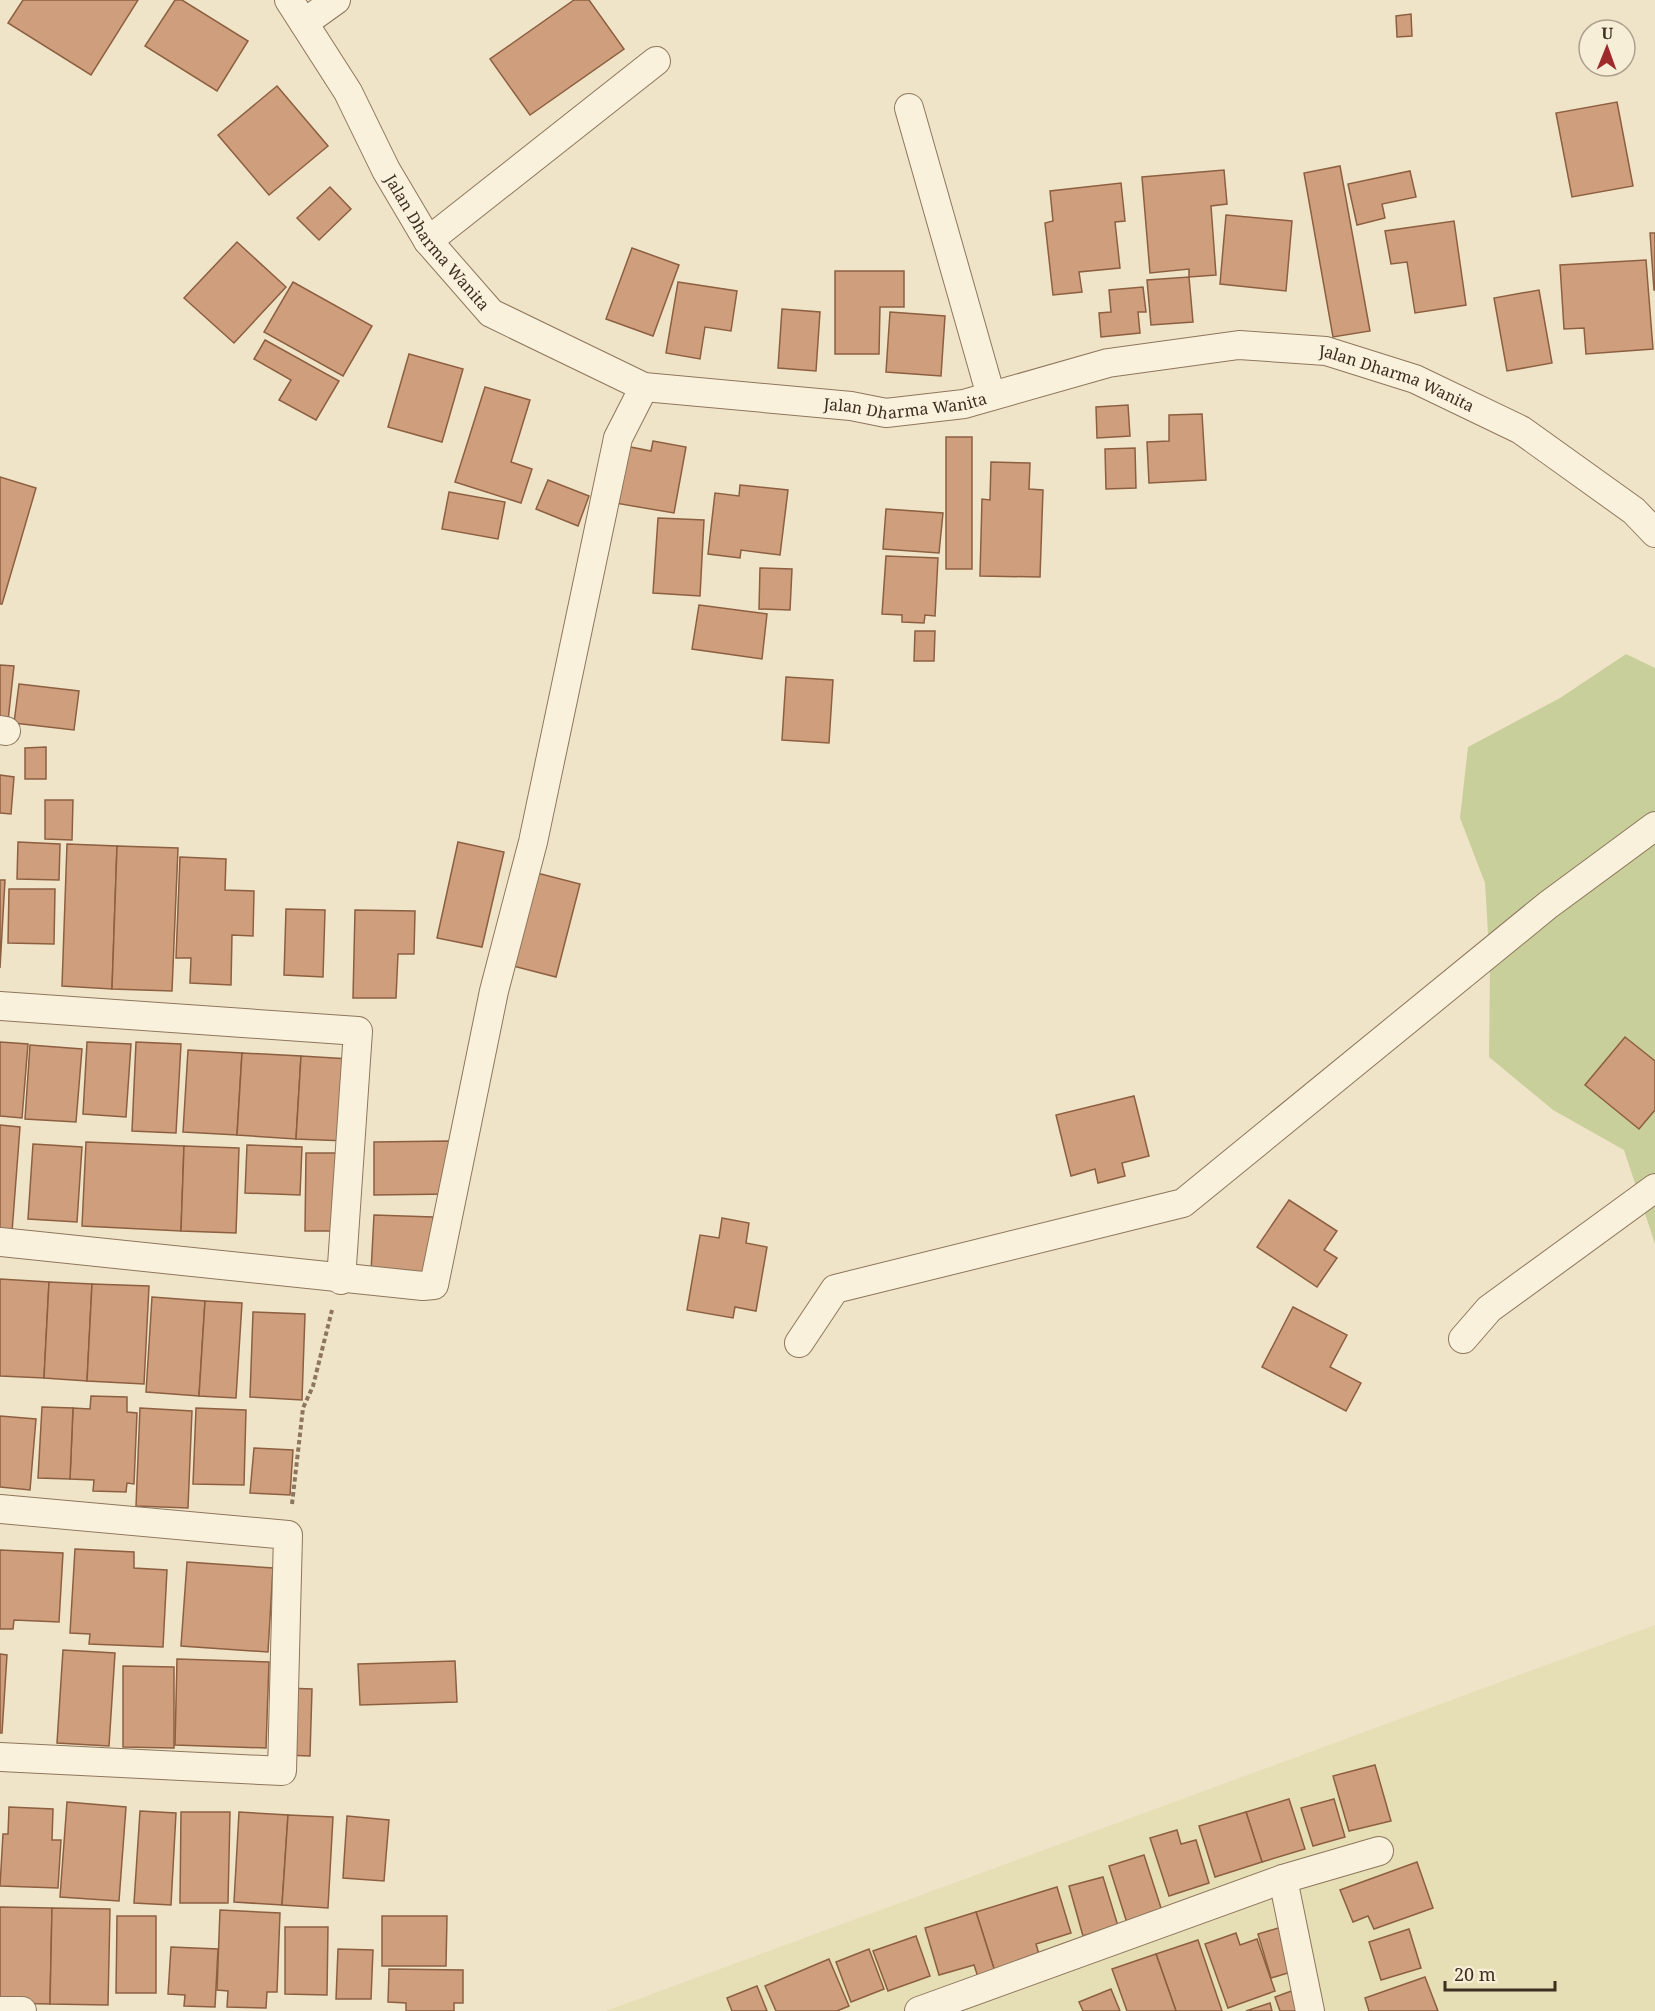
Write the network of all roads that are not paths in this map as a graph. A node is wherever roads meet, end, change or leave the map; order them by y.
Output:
1 (336, 0) edge
2 (297, 12) edge
3 (656, 61) dead end
4 (909, 108) dead end
5 (428, 241) junction
6 (644, 387) junction
7 (991, 396) junction
8 (1655, 533) edge
9 (1655, 826) edge
10 (0, 1006) edge
11 (1655, 1188) edge
12 (0, 1242) edge
13 (341, 1280) junction
14 (1462, 1339) dead end
15 (799, 1343) dead end
16 (0, 1509) edge
17 (0, 1757) edge
18 (1379, 1851) dead end
19 (1283, 1879) junction
20 (0, 2011) edge
21 (22, 2011) edge
22 (919, 2011) edge
23 (1310, 2011) edge

1 - 2 street
2 - 5 street, Jalan Dharma Wanita
3 - 5 street
4 - 7 street
5 - 6 street, Jalan Dharma Wanita
6 - 7 street, Jalan Dharma Wanita
6 - 13 street
7 - 8 street, Jalan Dharma Wanita
9 - 15 street
10 - 13 street
11 - 14 street
12 - 13 street
16 - 17 street
18 - 19 street
19 - 22 street
19 - 23 street
20 - 21 street

